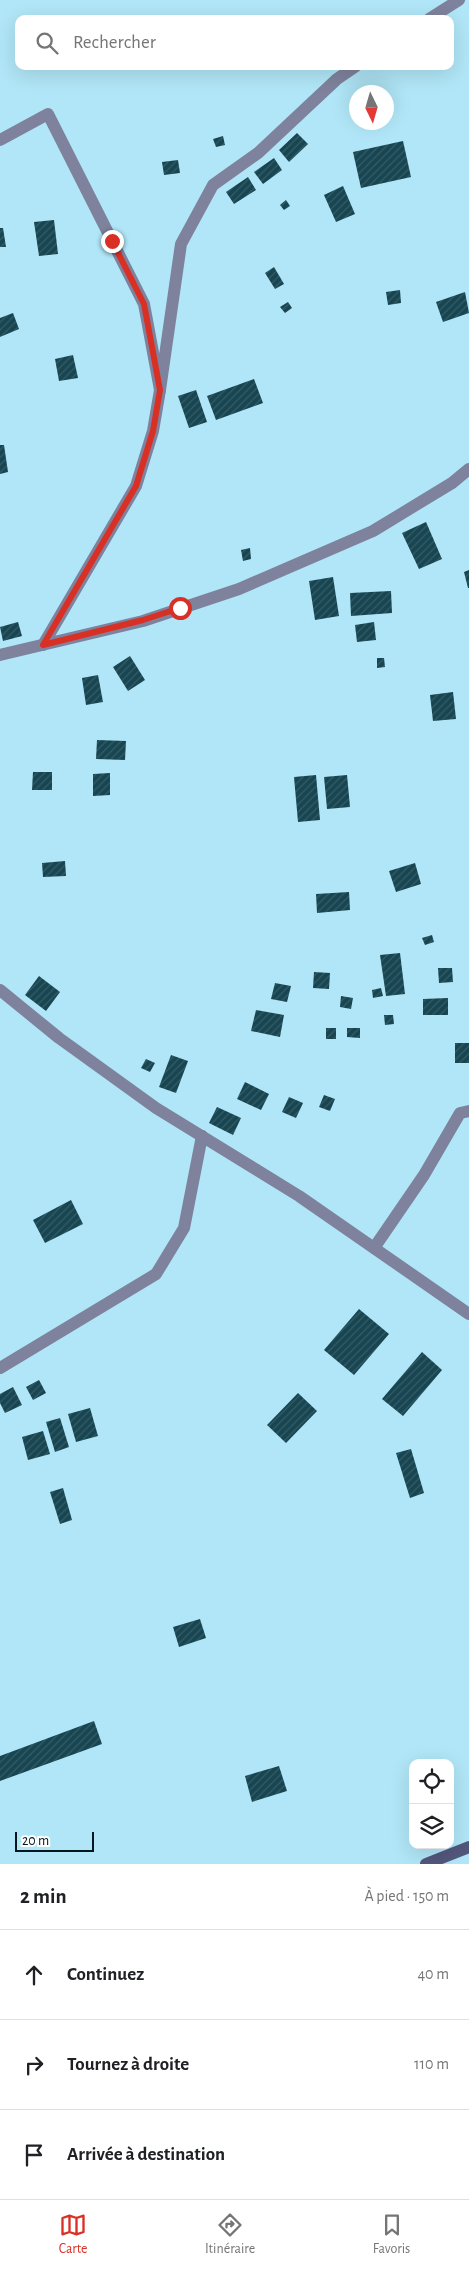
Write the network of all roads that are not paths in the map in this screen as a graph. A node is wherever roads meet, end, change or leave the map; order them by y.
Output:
1 (459, 0) edge
2 (436, 15) edge
3 (350, 70) edge
4 (0, 140) edge
5 (160, 390) junction
6 (469, 469) edge
7 (43, 645) junction
8 (0, 655) edge
9 (0, 990) edge
10 (469, 1111) edge
11 (202, 1136) junction
12 (374, 1248) junction
13 (469, 1314) edge
14 (0, 1368) edge
15 (469, 1847) edge
16 (426, 1864) edge

1 - 2 street
3 - 5 street
4 - 5 street
5 - 7 street
6 - 7 street
7 - 8 street
9 - 11 street
10 - 12 street
11 - 12 street
11 - 14 street
12 - 13 street
15 - 16 main road

